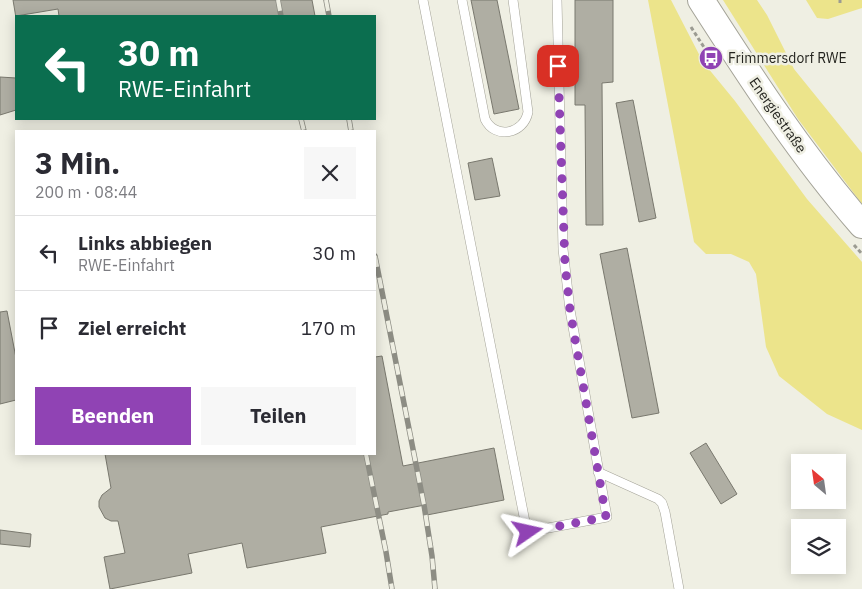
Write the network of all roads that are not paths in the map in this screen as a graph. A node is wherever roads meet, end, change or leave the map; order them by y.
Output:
1 (423, 0) edge
2 (462, 0) edge
3 (514, 0) edge
4 (557, 0) edge
5 (701, 0) edge
6 (862, 225) edge
7 (598, 472) junction
8 (678, 589) edge

1 - 7 lane
2 - 3 lane
4 - 7 lane
5 - 6 main road, Energiestraße
7 - 8 lane

